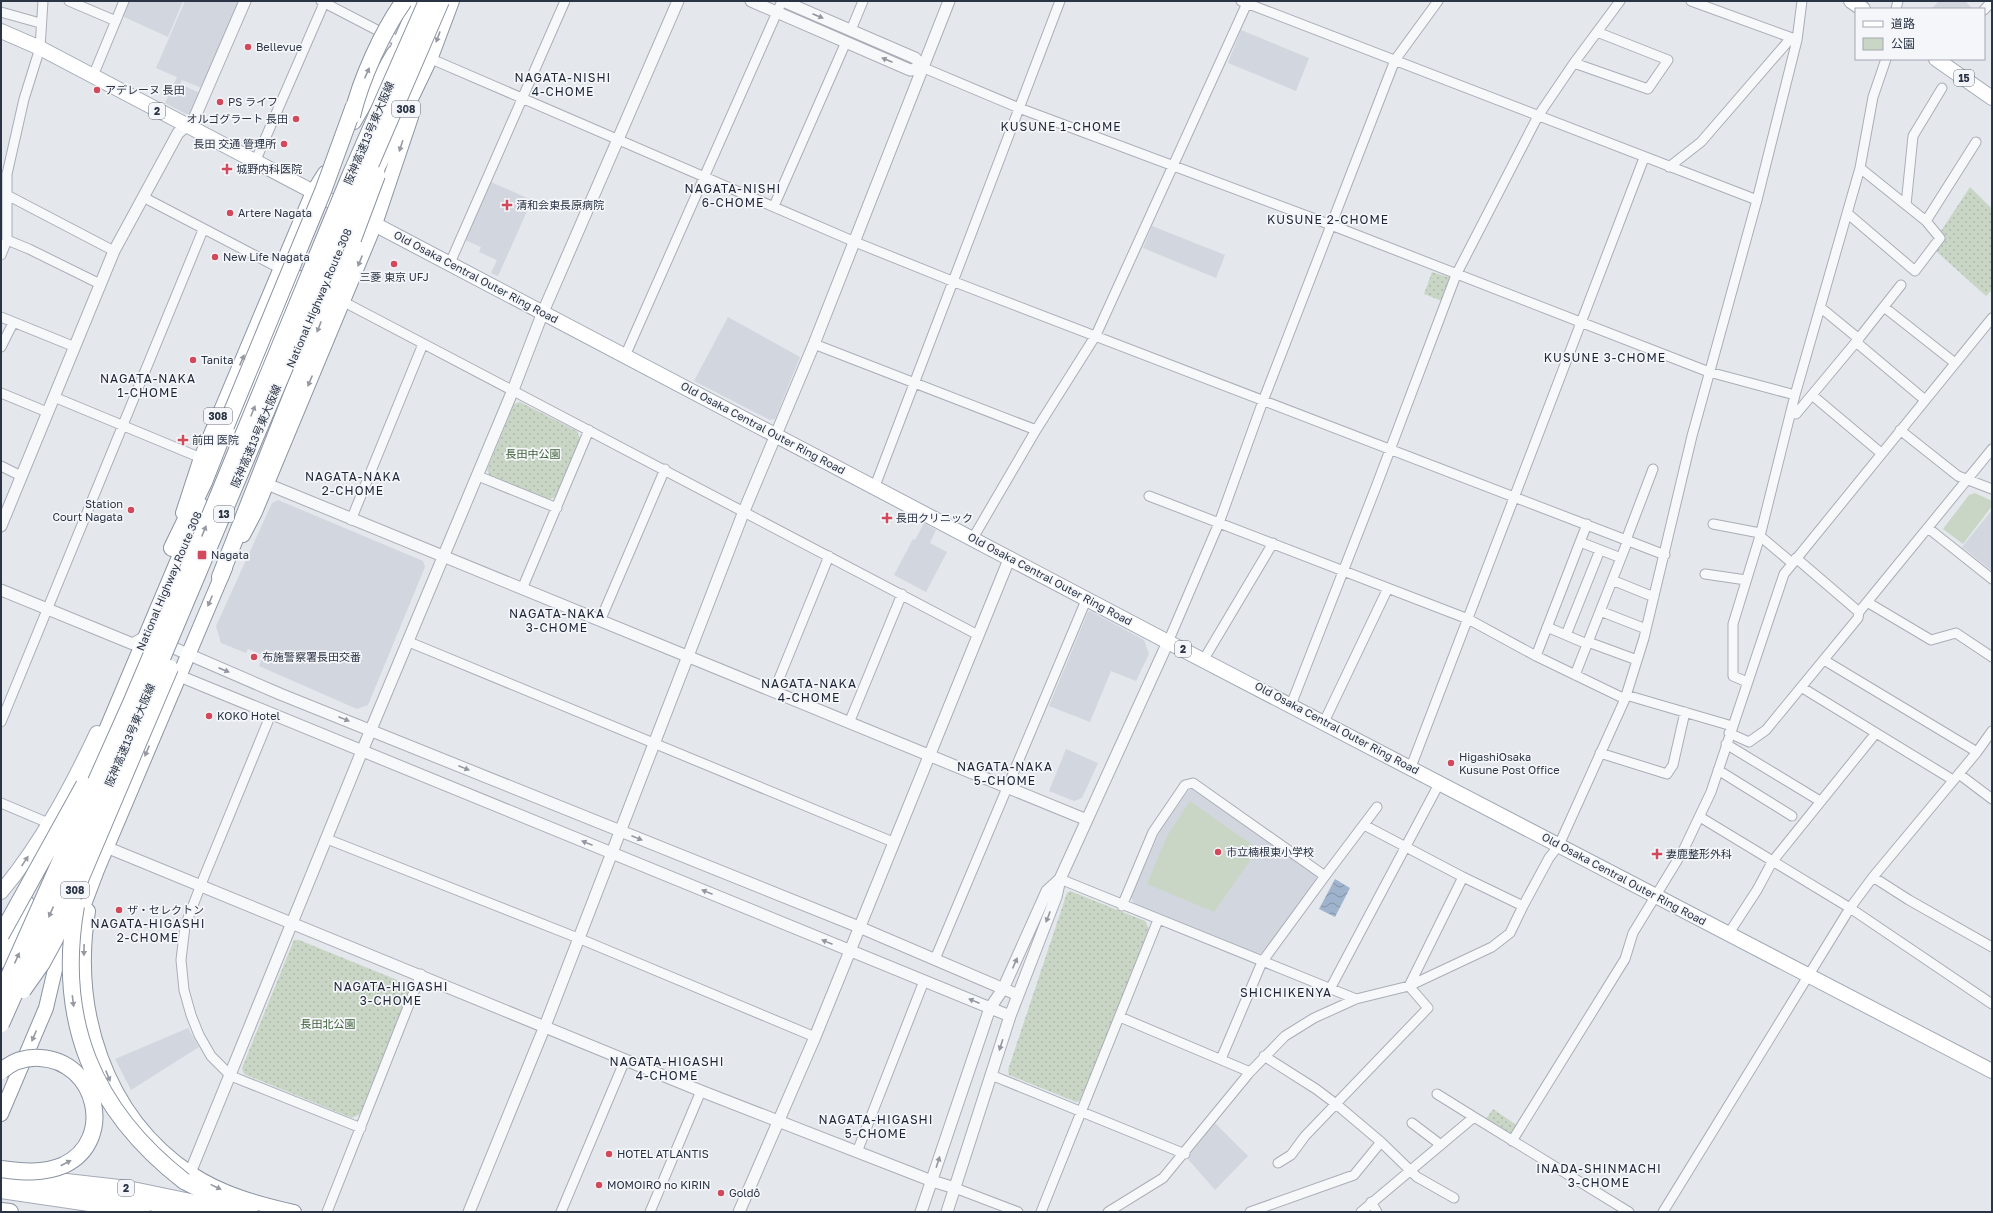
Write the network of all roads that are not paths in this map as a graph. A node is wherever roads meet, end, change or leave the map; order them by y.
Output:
1 (42, 1) edge
2 (69, 1) edge
3 (124, 1) edge
4 (245, 1) edge
5 (404, 1) edge
6 (418, 1) edge
7 (426, 1) edge
8 (441, 1) edge
9 (452, 1) edge
10 (565, 1) edge
11 (678, 1) edge
12 (751, 1) edge
13 (782, 1) edge
14 (863, 1) edge
15 (949, 1) edge
16 (1060, 1) edge
17 (1438, 1) edge
18 (1620, 1) edge
19 (1691, 1) edge
20 (1802, 1) edge
21 (1852, 1) edge
22 (323, 2) edge
23 (1245, 2) edge
24 (1862, 8) edge
25 (1, 12) edge
26 (776, 12) junction
27 (116, 21) junction
28 (432, 22) junction
29 (40, 23) junction
30 (851, 30) junction
31 (1, 31) edge
32 (1597, 32) junction
33 (1794, 39) junction
34 (400, 42) junction
35 (846, 42) junction
36 (40, 48) junction
37 (431, 57) junction
38 (1395, 60) junction
39 (1886, 60) edge
40 (1938, 60) edge
41 (1574, 63) junction
42 (924, 68) junction
43 (93, 76) junction
44 (1942, 88) dead end
45 (1990, 94) edge
46 (523, 98) junction
47 (354, 106) junction
48 (1019, 108) junction
49 (1538, 116) junction
50 (186, 126) junction
51 (618, 139) junction
52 (1976, 142) dead end
53 (1644, 158) junction
54 (256, 162) junction
55 (1172, 165) junction
56 (1669, 167) junction
57 (1860, 168) junction
58 (4, 174) edge
59 (705, 177) junction
60 (313, 192) junction
61 (7, 195) junction
62 (143, 197) junction
63 (1757, 200) junction
64 (334, 202) junction
65 (1906, 205) junction
66 (774, 206) junction
67 (1847, 213) junction
68 (355, 214) junction
69 (1926, 221) junction
70 (374, 224) junction
71 (1332, 225) junction
72 (203, 230) junction
73 (7, 240) junction
74 (855, 242) junction
75 (321, 246) junction
76 (114, 251) junction
77 (1, 254) edge
78 (450, 263) junction
79 (281, 269) junction
80 (1456, 275) junction
81 (952, 281) junction
82 (100, 284) junction
83 (1901, 285) dead end
84 (344, 302) junction
85 (1820, 307) junction
86 (1884, 307) junction
87 (542, 312) junction
88 (1, 317) edge
89 (1992, 318) edge
90 (14, 323) junction
91 (1581, 323) junction
92 (1096, 335) junction
93 (1858, 341) junction
94 (423, 344) junction
95 (814, 344) junction
96 (1, 346) edge
97 (74, 347) junction
98 (625, 356) junction
99 (1954, 363) junction
100 (1709, 372) junction
101 (916, 382) junction
102 (513, 390) junction
103 (1, 393) edge
104 (1795, 395) junction
105 (1812, 395) junction
106 (54, 397) junction
107 (1925, 400) junction
108 (1263, 401) junction
109 (47, 412) junction
110 (1791, 412) junction
111 (123, 425) junction
112 (589, 430) junction
113 (1036, 430) junction
114 (1900, 430) junction
115 (776, 435) junction
116 (1391, 449) junction
117 (1992, 449) edge
118 (1882, 453) junction
119 (201, 458) junction
120 (1, 466) edge
121 (1653, 468) dead end
122 (665, 470) junction
123 (21, 476) junction
124 (478, 476) junction
125 (1966, 480) junction
126 (267, 484) junction
127 (875, 486) junction
128 (1992, 489) edge
129 (1149, 496) dead end
130 (1514, 496) junction
131 (557, 508) junction
132 (744, 511) junction
133 (351, 520) junction
134 (1219, 523) junction
135 (1587, 524) junction
136 (1713, 524) dead end
137 (1, 526) edge
138 (1928, 528) junction
139 (1760, 535) junction
140 (973, 538) junction
141 (1627, 540) junction
142 (1580, 542) junction
143 (1273, 543) junction
144 (172, 548) junction
145 (1600, 550) junction
146 (1665, 554) junction
147 (829, 556) junction
148 (1010, 557) junction
149 (444, 558) junction
150 (1621, 558) junction
151 (1794, 561) junction
152 (195, 567) junction
153 (1344, 571) junction
154 (1705, 574) dead end
155 (220, 577) junction
156 (1992, 579) edge
157 (1612, 580) junction
158 (1746, 580) junction
159 (1388, 588) junction
160 (522, 589) junction
161 (1, 590) edge
162 (902, 594) junction
163 (1654, 597) junction
164 (1087, 598) junction
165 (1867, 602) junction
166 (47, 609) junction
167 (1600, 611) junction
168 (1859, 612) junction
169 (1468, 619) junction
170 (600, 621) junction
171 (1547, 627) junction
172 (1646, 629) junction
173 (978, 635) junction
174 (146, 636) junction
175 (1566, 636) junction
176 (409, 642) junction
177 (1168, 642) junction
178 (1588, 643) junction
179 (172, 648) junction
180 (135, 651) junction
181 (188, 654) junction
182 (688, 656) junction
183 (1536, 656) junction
184 (1992, 657) edge
185 (1204, 659) junction
186 (1637, 660) junction
187 (1824, 660) junction
188 (163, 670) junction
189 (1575, 675) junction
190 (178, 676) junction
191 (1747, 682) junction
192 (1801, 687) junction
193 (774, 691) junction
194 (1626, 697) junction
195 (1291, 705) junction
196 (1685, 712) junction
197 (271, 714) junction
198 (1, 722) edge
199 (1324, 722) junction
200 (849, 723) junction
201 (1730, 729) junction
202 (371, 730) junction
203 (1992, 731) edge
204 (1876, 733) junction
205 (655, 744) junction
206 (1726, 744) junction
207 (362, 751) junction
208 (1977, 752) junction
209 (1600, 753) junction
210 (929, 756) junction
211 (1411, 767) junction
212 (1718, 770) junction
213 (1956, 777) junction
214 (1440, 782) junction
215 (1008, 788) junction
216 (1992, 799) edge
217 (1820, 801) junction
218 (1, 803) edge
219 (1377, 807) dead end
220 (1792, 816) dead end
221 (1700, 817) junction
222 (1087, 820) junction
223 (1364, 825) junction
224 (54, 826) junction
225 (620, 831) junction
226 (327, 839) junction
227 (893, 842) junction
228 (1559, 845) junction
229 (1406, 846) junction
230 (99, 850) junction
231 (611, 853) junction
232 (1772, 862) junction
233 (40, 865) junction
234 (97, 870) junction
235 (1325, 876) junction
236 (1874, 876) junction
237 (1464, 877) junction
238 (1060, 880) junction
239 (200, 886) junction
240 (1, 892) edge
241 (1655, 895) junction
242 (1122, 906) junction
243 (1523, 906) junction
244 (1850, 908) junction
245 (20, 916) junction
246 (1158, 920) junction
247 (293, 923) junction
248 (859, 927) junction
249 (1, 928) edge
250 (1728, 933) junction
251 (1, 936) edge
252 (578, 938) junction
253 (1992, 947) edge
254 (849, 950) junction
255 (935, 959) junction
256 (1, 961) edge
257 (1262, 962) junction
258 (421, 974) junction
259 (1808, 974) junction
260 (924, 981) junction
261 (1409, 986) junction
262 (1003, 988) junction
263 (1330, 989) junction
264 (1, 994) edge
265 (1018, 995) junction
266 (1356, 999) junction
267 (1992, 1004) edge
268 (46, 1008) junction
269 (990, 1008) junction
270 (1, 1013) edge
271 (1010, 1016) junction
272 (1120, 1018) junction
273 (1, 1024) edge
274 (545, 1026) junction
275 (815, 1037) junction
276 (1264, 1056) junction
277 (1221, 1059) junction
278 (625, 1060) junction
279 (1, 1071) edge
280 (1992, 1071) edge
281 (1250, 1072) junction
282 (991, 1075) junction
283 (231, 1076) junction
284 (701, 1091) junction
285 (1437, 1094) dead end
286 (1336, 1104) junction
287 (1082, 1111) junction
288 (1, 1114) edge
289 (1474, 1117) junction
290 (778, 1121) junction
291 (1412, 1123) dead end
292 (361, 1128) junction
293 (1512, 1141) junction
294 (1381, 1142) junction
295 (1441, 1145) junction
296 (857, 1152) junction
297 (1185, 1154) junction
298 (1278, 1163) dead end
299 (1, 1169) edge
300 (1410, 1170) junction
301 (1, 1173) edge
302 (190, 1173) junction
303 (1, 1180) edge
304 (932, 1181) junction
305 (955, 1188) junction
306 (1, 1191) edge
307 (1454, 1198) dead end
308 (1371, 1202) junction
309 (1, 1211) edge
310 (10, 1212) edge
311 (143, 1212) edge
312 (196, 1212) edge
313 (249, 1212) edge
314 (294, 1212) edge
315 (328, 1212) edge
316 (469, 1212) edge
317 (562, 1212) edge
318 (650, 1212) edge
319 (739, 1212) edge
320 (921, 1212) edge
321 (947, 1212) edge
322 (1018, 1212) edge
323 (1041, 1212) edge
324 (1108, 1212) edge
325 (1250, 1212) edge
326 (1361, 1212) edge
327 (1377, 1212) edge
328 (1629, 1212) edge
329 (1663, 1212) edge

1 - 29 street
2 - 27 street
3 - 27 street
4 - 50 street
47 -> 5 highway, bridge
6 - 34 main road, National Highway Route 308 / 308
7 - 75 highway, 阪神高速13号東大阪線 / 13, bridge
8 - 28 highway, 阪神高速13号東大阪線 / 13, bridge
9 -> 37 main road, National Highway Route 308 / 308
10 - 46 street
11 - 51 street
12 - 26 street
13 - 26 street
13 -> 30 street
14 - 30 street
15 - 42 street
16 - 48 street
17 - 38 street
18 - 32 street
19 - 33 street
20 - 33 street
21 - 24 main road
22 - 34 street
22 - 54 street
23 - 38 street
23 - 55 street
25 - 29 street
26 - 35 street
26 - 59 street
27 - 43 street
28 - 152 highway, 阪神高速13号東大阪線 / 13, bridge
28 -> 155 highway, bridge
29 - 36 street
30 - 42 street
31 - 36 main road, Old Osaka Central Outer Ring Road / 2
32 - 41 street
32 - 41 street
33 - 56 street
33 - 63 street
34 - 60 main road, 308
34 - 64 main road, National Highway Route 308 / 308
42 -> 35 street
35 - 66 street
36 - 43 main road, Old Osaka Central Outer Ring Road / 2
36 - 58 street
37 - 46 street
37 - 68 main road, National Highway Route 308 / 308
37 -> 70 main road, 308
38 - 49 street
38 - 71 street
39 - 57 street
40 - 45 main road, 15
41 - 49 street
42 - 48 street
42 - 74 street
43 - 50 main road, Old Osaka Central Outer Ring Road / 2
44 - 65 street
46 - 51 street
46 - 78 street
47 - 75 highway, bridge
47 - 144 highway, bridge
48 - 55 street
48 - 81 street
49 - 53 street
49 - 80 street
50 - 54 main road, Old Osaka Central Outer Ring Road / 2
50 - 62 street
51 - 59 street
51 - 87 street
52 - 69 street
53 - 56 street
53 - 91 street
54 - 60 main road, Old Osaka Central Outer Ring Road / 2
55 - 71 street
55 - 92 street
56 - 63 street
57 - 65 street
57 - 67 street
58 - 61 street
59 - 66 street
59 - 98 street
60 - 64 main road, Old Osaka Central Outer Ring Road / 2
60 - 79 main road, 308
61 - 73 street
61 - 76 street
62 - 72 street
62 - 76 street
63 - 100 street
64 - 68 main road, Old Osaka Central Outer Ring Road / 2
64 - 174 main road, National Highway Route 308 / 308
65 - 69 street
66 - 74 street
67 - 69 street
67 - 85 street
68 - 70 main road, Old Osaka Central Outer Ring Road / 2
68 - 179 main road, National Highway Route 308 / 308
70 - 78 main road, Old Osaka Central Outer Ring Road / 2
70 -> 84 main road, 308
71 - 80 street
71 - 108 street
72 - 79 street
72 - 111 street
73 - 77 street
73 - 82 street
74 - 81 street
74 - 95 street
152 -> 75 highway, 阪神高速13号東大阪線 / 13, bridge
76 - 82 street
78 - 87 main road, Old Osaka Central Outer Ring Road / 2
119 -> 79 main road, 308
80 - 91 street
80 - 116 street
81 - 92 street
81 - 101 street
82 - 97 street
83 - 86 street
84 - 94 street
84 -> 126 main road, 308
85 - 93 street
85 - 104 street
86 - 93 street
86 - 99 street
87 - 98 main road, Old Osaka Central Outer Ring Road / 2
87 - 102 street
88 - 90 street
89 - 99 street
90 - 96 street
90 - 97 street
91 - 100 street
91 - 130 street
92 - 108 street
92 - 113 street
93 - 105 street
93 - 107 street
94 - 102 street
94 - 133 street
95 - 101 street
95 - 115 street
97 - 106 street
98 - 115 main road, Old Osaka Central Outer Ring Road / 2
99 - 107 street
100 - 104 street
100 - 146 street
101 - 113 street
101 - 127 street
102 - 112 street
102 - 124 street
103 - 109 street
104 - 110 street
105 - 110 street
105 - 118 street
106 - 109 street
106 - 111 street
107 - 114 street
108 - 116 street
108 - 134 street
109 - 123 street
110 - 139 street
111 - 119 street
111 - 166 street
112 - 122 street
112 - 131 street
113 - 140 street
114 - 118 street
114 - 125 street
115 - 127 main road, Old Osaka Central Outer Ring Road / 2
115 - 132 street
116 - 130 street
116 - 153 street
117 - 125 street
118 - 151 street
119 - 144 main road, 308
120 - 123 street
121 - 141 street
122 - 132 street
122 - 170 street
123 - 137 street
124 - 131 street
124 - 149 street
125 - 128 street
125 - 138 street
126 - 133 street
126 - 155 main road, 308
127 - 140 main road, Old Osaka Central Outer Ring Road / 2
129 - 134 street
130 - 135 street
130 - 169 street
131 - 160 street
132 - 147 street
132 - 182 street
133 - 149 street
134 - 143 street
134 - 177 street
135 - 141 street
135 - 142 street
136 - 139 street
138 - 156 street
138 - 165 street
139 - 151 street
139 - 158 street
140 - 148 main road, Old Osaka Central Outer Ring Road / 2
141 - 146 street
141 - 150 street
142 - 145 street
142 - 171 street
143 - 153 street
143 - 185 street
144 - 180 main road, 308
145 - 150 street
145 - 175 street
146 - 163 street
147 - 162 street
147 - 193 street
148 - 164 main road, Old Osaka Central Outer Ring Road / 2
148 - 173 street
149 - 160 street
149 - 176 street
150 - 157 street
151 - 168 street
151 - 191 street
152 - 230 highway, bridge
152 - 233 highway, bridge
264 -> 152 highway, 阪神高速13号東大阪線 / 13, bridge
152 -> 273 highway, 阪神高速13号東大阪線 / 13, bridge
153 - 159 street
153 - 195 street
154 - 158 street
155 -> 181 main road, 308
157 - 163 street
157 - 167 street
158 - 191 street
159 - 169 street
159 - 199 street
160 - 170 street
161 - 166 street
162 - 173 street
162 - 200 street
163 - 172 street
164 - 177 main road, Old Osaka Central Outer Ring Road / 2
164 - 215 street
165 - 168 street
165 - 184 street
166 - 180 street
166 - 198 street
167 - 172 street
167 - 178 street
168 - 187 street
169 - 183 street
169 - 211 street
170 - 182 street
171 - 175 street
171 - 183 street
172 - 186 street
173 - 210 street
174 - 179 street
174 - 180 main road, National Highway Route 308 / 308
175 - 178 street
176 - 202 street
176 - 205 street
177 - 185 main road, Old Osaka Central Outer Ring Road / 2
177 - 222 street
178 - 186 street
178 - 189 street
179 - 181 street
179 - 188 main road, National Highway Route 308 / 308
180 - 188 street
180 - 224 main road, 308
180 - 245 main road, National Highway Route 308 / 308
181 - 190 main road, 308
181 -> 202 street
182 - 193 street
182 - 205 street
183 - 189 street
185 - 195 main road, Old Osaka Central Outer Ring Road / 2
186 - 194 street
187 - 192 street
187 - 208 street
188 - 190 street
188 - 268 main road, National Highway Route 308 / 308
189 - 194 street
190 - 197 street
190 -> 230 main road, 308
191 - 201 street
192 - 201 street
192 - 204 street
193 - 200 street
194 - 196 street
194 - 209 street
195 - 199 main road, Old Osaka Central Outer Ring Road / 2
196 - 201 street
196 - 209 street
197 - 207 street
197 - 239 street
199 - 211 main road, Old Osaka Central Outer Ring Road / 2
200 - 210 street
201 - 206 street
202 - 207 street
202 -> 225 street
203 - 208 street
204 - 213 street
204 - 217 street
205 - 225 street
205 - 227 street
206 - 212 street
206 - 217 street
207 - 226 street
231 -> 207 street
208 - 213 street
209 - 228 street
210 - 215 street
210 - 227 street
211 - 214 main road, Old Osaka Central Outer Ring Road / 2
212 - 220 street
212 - 221 street
213 - 216 street
213 - 236 street
214 - 228 main road, Old Osaka Central Outer Ring Road / 2
214 - 229 street
215 - 222 street
215 - 255 street
217 - 232 street
218 - 224 street
219 - 223 street
221 - 232 street
221 - 241 street
222 - 238 street
223 - 229 street
223 - 235 street
240 -> 224 main road
224 - 245 main road, 308
225 - 231 street
225 -> 248 street
226 - 247 street
226 - 252 street
227 - 248 street
228 - 241 main road, Old Osaka Central Outer Ring Road / 2
228 - 243 street
229 - 237 street
229 - 263 street
230 - 234 main road, 308
230 - 239 street
230 - 270 highway, bridge
230 -> 313 highway, bridge
231 - 252 street
254 -> 231 street
232 - 244 street
232 - 250 street
233 - 249 highway, bridge
233 - 251 highway, bridge
234 - 268 main road, 308
234 -> 302 main road
235 - 242 street
235 - 257 street
236 - 244 street
236 - 253 street
237 - 243 street
237 - 261 street
238 - 242 street
262 -> 238 street
238 -> 265 street
239 - 247 street
239 - 283 street
241 - 250 main road, Old Osaka Central Outer Ring Road / 2
241 - 293 street
242 - 246 street
243 - 261 street
244 - 259 street
244 - 267 street
245 - 256 main road, National Highway Route 308 / 308
246 - 257 street
246 - 272 street
247 - 258 street
247 - 283 street
248 - 254 street
248 - 255 street
250 - 259 main road, Old Osaka Central Outer Ring Road / 2
252 - 274 street
252 - 275 street
254 - 260 street
254 - 275 street
255 - 262 street
257 - 263 street
257 - 277 street
258 - 274 street
258 - 292 street
259 - 280 main road, Old Osaka Central Outer Ring Road / 2
259 - 329 street
269 -> 260 street
260 - 296 street
261 - 266 street
261 - 286 street
262 - 265 street
262 - 269 street
263 - 266 street
265 - 271 street
266 - 276 street
268 -> 288 main road, National Highway Route 308 / 308
269 - 271 street
304 -> 269 street
271 -> 282 street
272 - 277 street
272 - 287 street
274 - 278 street
274 - 316 street
275 - 290 street
276 - 281 street
276 - 286 street
277 - 281 street
278 - 284 street
278 - 317 street
299 -> 279 highway, bridge
281 - 297 street
282 - 287 street
282 - 305 street
283 - 292 street
283 - 302 street
284 - 290 street
284 - 318 street
285 - 289 street
286 - 294 street
286 - 298 street
287 - 297 street
287 - 323 street
289 - 293 street
289 - 295 street
290 - 296 street
290 - 319 street
291 - 295 street
292 - 315 street
293 - 328 street
294 - 300 street
294 - 325 street
295 - 300 street
296 - 304 street
297 - 324 street
300 - 307 street
300 - 308 street
301 - 313 main road, 2
302 -> 314 main road
303 - 312 highway
304 - 305 street
304 - 320 street
305 - 321 street
305 - 322 street
306 - 311 main road, 2
308 - 326 street
308 - 327 street
309 - 310 highway

